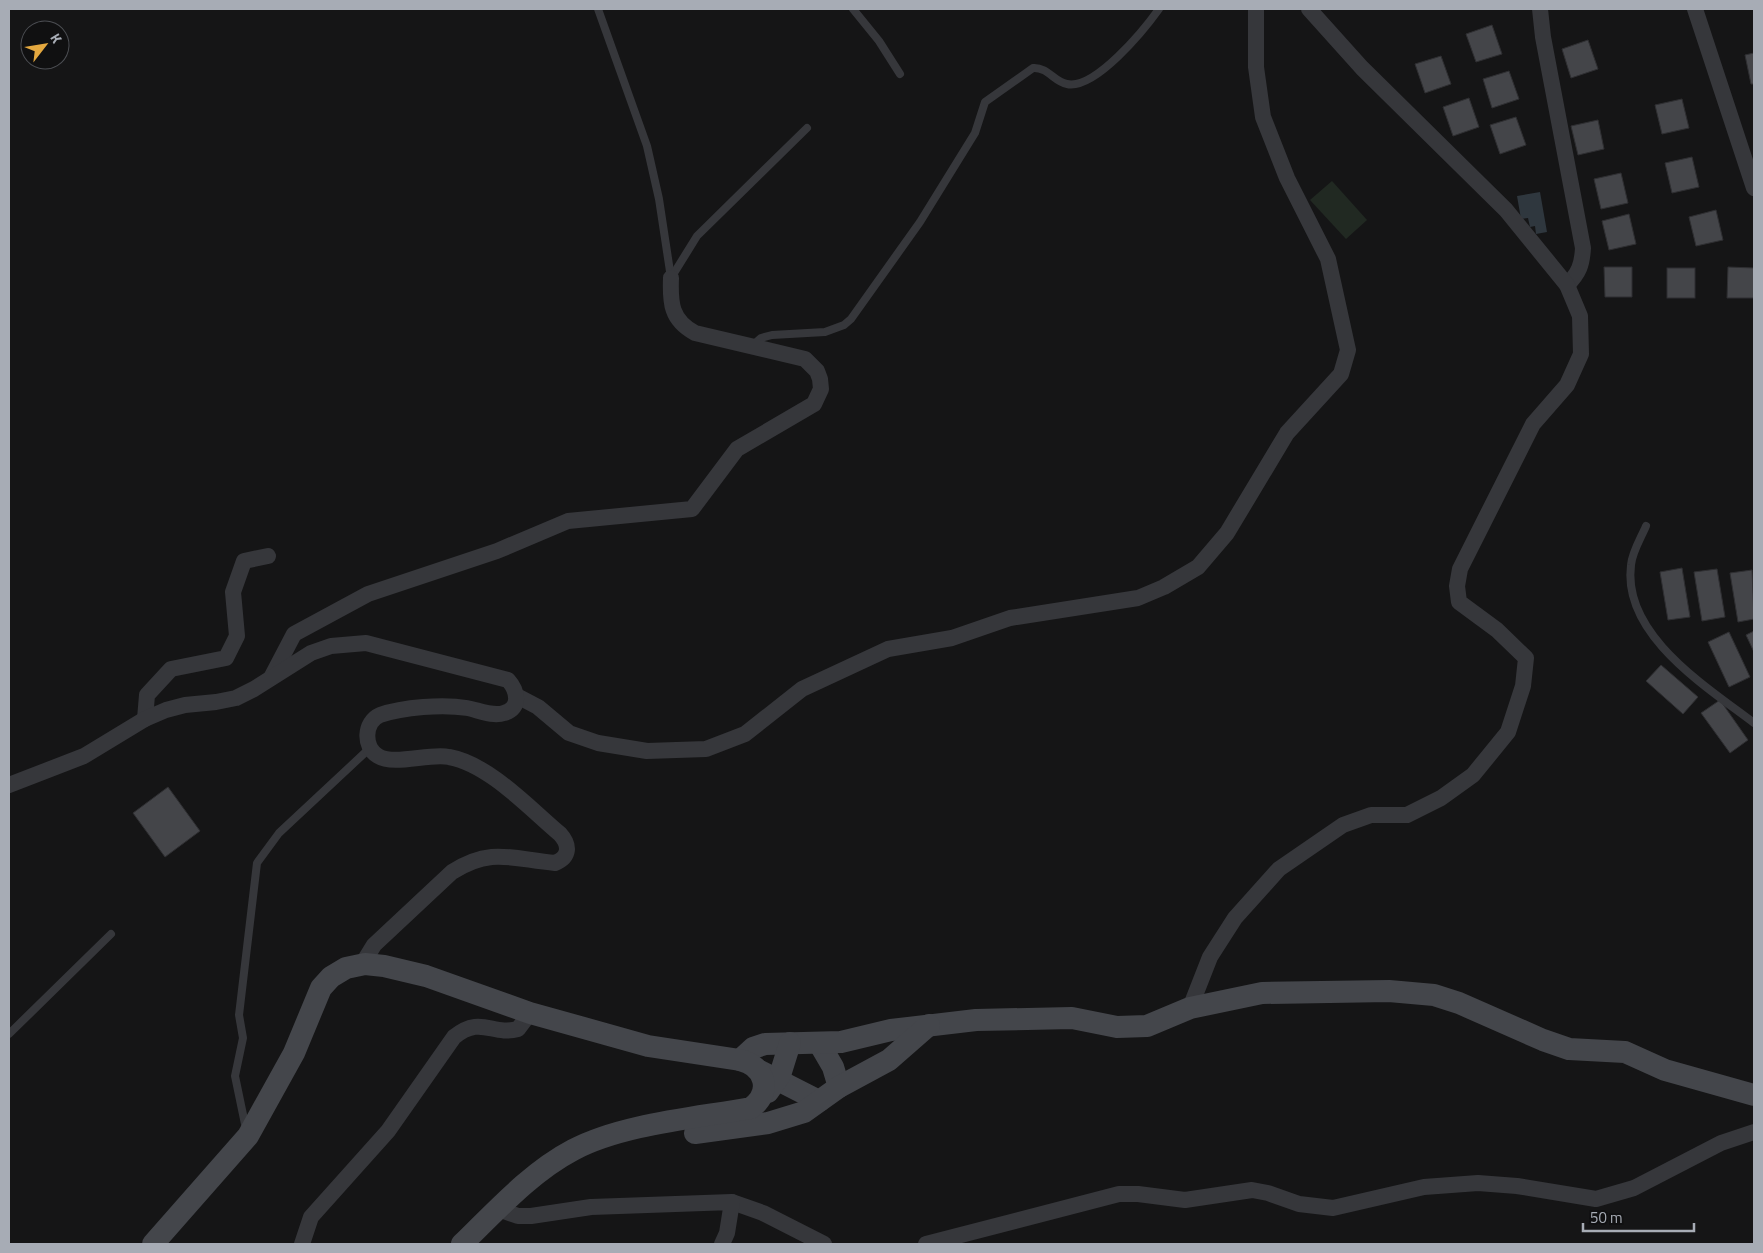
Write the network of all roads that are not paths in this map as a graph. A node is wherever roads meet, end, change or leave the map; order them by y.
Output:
1 (598, 9) edge
2 (853, 9) edge
3 (1159, 9) edge
4 (1256, 9) edge
5 (1309, 9) edge
6 (1540, 9) edge
7 (1695, 9) edge
8 (900, 74) dead end
9 (807, 128) dead end
10 (1754, 188) edge
11 (671, 278) junction
12 (1567, 285) junction
13 (752, 346) junction
14 (1646, 526) dead end
15 (268, 556) dead end
16 (272, 676) junction
17 (517, 696) junction
18 (146, 719) junction
19 (1754, 723) edge
20 (370, 748) junction
21 (9, 785) edge
22 (111, 934) dead end
23 (365, 964) junction
24 (1190, 1008) junction
25 (530, 1013) junction
26 (929, 1025) junction
27 (9, 1034) edge
28 (790, 1043) junction
29 (819, 1043) junction
30 (740, 1060) junction
31 (769, 1076) junction
32 (839, 1087) junction
33 (1754, 1094) edge
34 (819, 1101) junction
35 (632, 1130) junction
36 (1754, 1132) edge
37 (248, 1136) junction
38 (732, 1202) junction
39 (498, 1209) junction
40 (153, 1244) edge
41 (302, 1244) edge
42 (462, 1244) edge
43 (722, 1244) edge
44 (824, 1244) edge
45 (926, 1244) edge

1 - 11 lane
2 - 8 lane
3 - 13 lane
4 - 17 street
5 - 12 street
6 - 12 street
7 - 10 street
9 - 11 lane
11 - 13 street
12 - 24 street
13 - 16 street
14 - 19 lane
15 - 18 street
16 - 17 street
16 - 18 street
17 - 20 street
18 - 21 street
20 - 23 street
20 - 37 lane
22 - 27 lane
23 - 25 street
23 - 37 street
24 - 26 street
24 - 33 street
25 - 30 street
25 - 41 street
26 - 29 street
26 - 32 street
28 - 29 street
28 - 30 street
28 - 31 street
29 - 32 street
30 - 31 street
31 - 34 street
31 - 35 street
32 - 34 street
34 - 35 street
35 - 39 street
36 - 45 street
37 - 40 street
38 - 39 street
38 - 43 street
38 - 44 street
39 - 42 street

